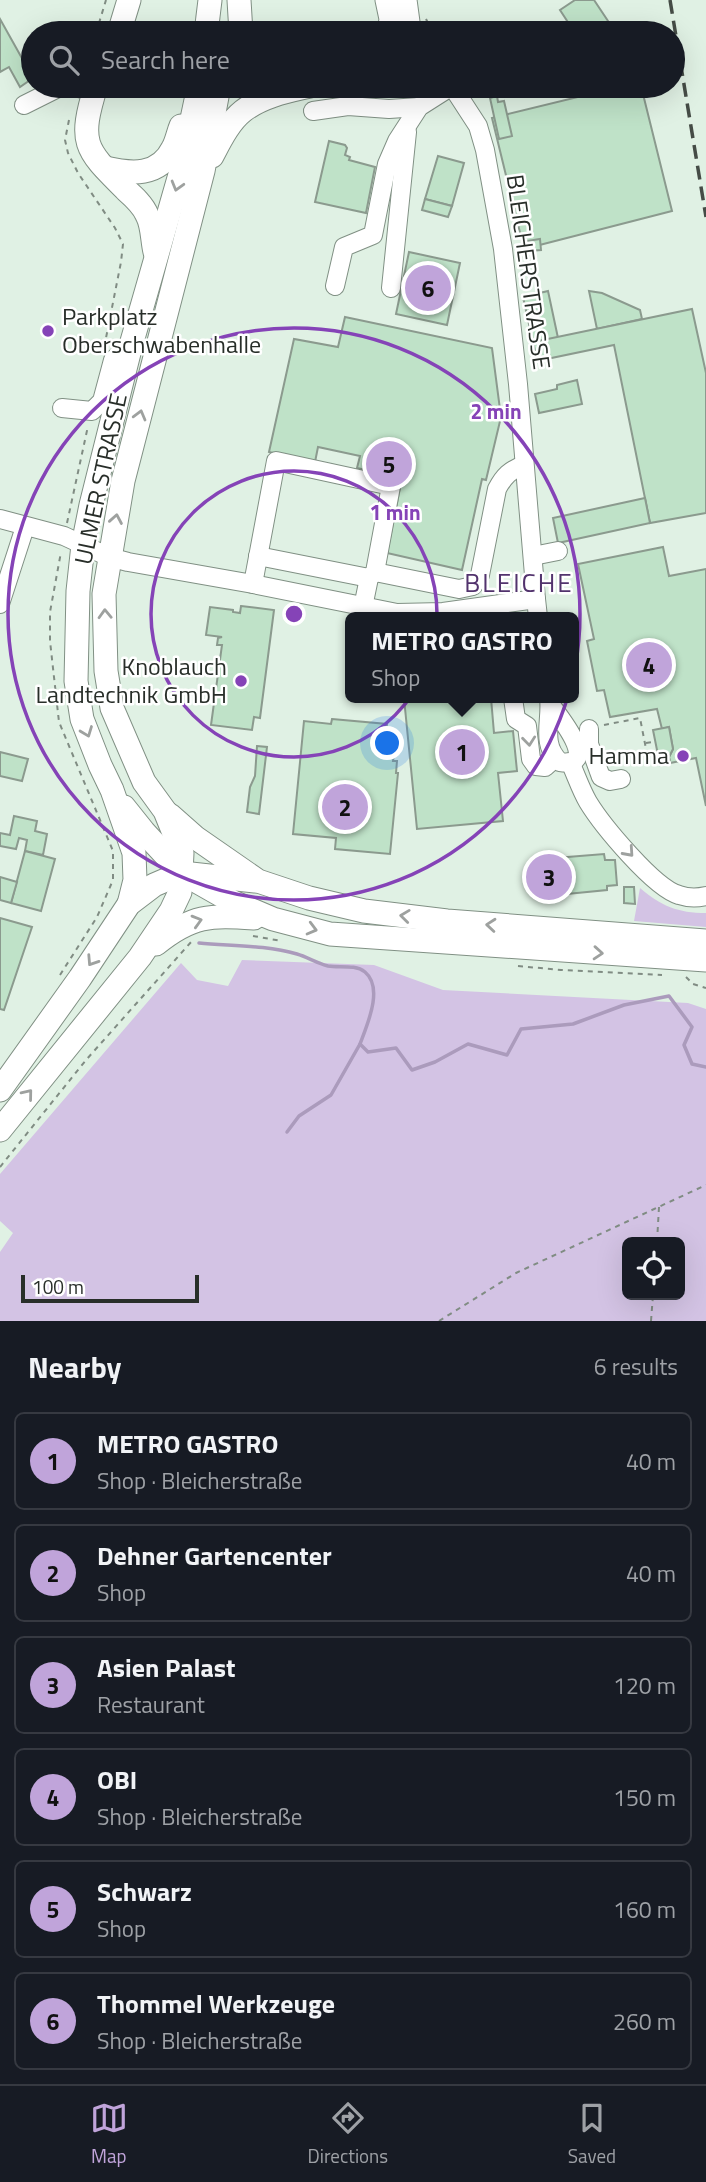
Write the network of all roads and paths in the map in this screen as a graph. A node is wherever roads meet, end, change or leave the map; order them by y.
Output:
1 (106, 0) edge
2 (115, 0) edge
3 (129, 0) edge
4 (387, 0) edge
5 (405, 0) edge
6 (100, 21) edge
7 (109, 21) edge
8 (123, 21) edge
9 (391, 21) edge
10 (408, 21) edge
11 (38, 98) edge
12 (93, 98) edge
13 (199, 98) edge
14 (202, 98) edge
15 (205, 98) edge
16 (270, 98) edge
17 (433, 98) edge
18 (460, 98) edge
19 (24, 105) dead end
20 (419, 107) junction
21 (313, 111) dead end
22 (408, 125) junction
23 (104, 168) junction
24 (203, 171) junction
25 (156, 258) junction
26 (335, 286) dead end
27 (391, 288) dead end
28 (131, 345) junction
29 (62, 408) dead end
30 (524, 465) junction
31 (0, 519) edge
32 (24, 527) junction
33 (83, 545) junction
34 (558, 551) dead end
35 (258, 556) junction
36 (533, 556) junction
37 (109, 557) junction
38 (372, 575) junction
39 (253, 584) junction
40 (0, 604) edge
41 (363, 607) junction
42 (537, 608) edge
43 (384, 612) edge
44 (443, 612) edge
45 (514, 703) edge
46 (550, 703) edge
47 (551, 703) edge
48 (653, 742) dead end
49 (645, 743) junction
50 (576, 748) junction
51 (647, 754) dead end
52 (621, 779) dead end
53 (112, 790) junction
54 (165, 811) junction
55 (182, 873) junction
56 (258, 881) junction
57 (706, 896) edge
58 (129, 904) junction
59 (273, 929) junction
60 (248, 935) dead end
61 (196, 938) dead end
62 (706, 941) edge
63 (140, 957) junction
64 (706, 960) edge
65 (685, 977) dead end
66 (706, 988) edge
67 (0, 1090) edge
68 (0, 1130) edge
69 (0, 1167) edge
70 (706, 1185) edge
71 (659, 1206) junction
72 (657, 1237) edge
73 (653, 1300) edge
74 (439, 1321) edge
75 (651, 1321) edge

1 - 6 path
2 - 7 main road
3 - 8 main road
4 - 9 main road
5 - 10 main road
11 - 19 street
12 - 23 main road
13 - 23 main road
14 -> 25 main road, ULMER STRASSE
15 - 24 main road, ULMER STRASSE
16 - 24 main road
17 - 20 street
18 - 30 street, BLEICHERSTRASSE
20 - 21 street
20 - 22 street
22 - 26 street
22 - 27 street
23 - 25 main road
37 -> 24 main road, ULMER STRASSE
25 - 28 main road, ULMER STRASSE
28 - 29 street
28 - 33 main road, ULMER STRASSE
30 - 36 street, BLEICHERSTRASSE
30 - 38 street
31 - 32 street, BLEICHERSTRASSE
32 - 33 street, BLEICHERSTRASSE
32 - 40 street
33 - 37 street, BLEICHERSTRASSE
33 -> 53 main road, ULMER STRASSE
34 - 36 street
35 - 38 street
35 - 38 street
35 - 39 street
36 - 42 street, BLEICHERSTRASSE
37 - 39 street, BLEICHERSTRASSE
54 -> 37 main road, ULMER STRASSE
38 - 41 street
39 - 41 street, BLEICHERSTRASSE
41 - 43 street, BLEICHERSTRASSE
42 - 44 street, BLEICHERSTRASSE
45 -> 50 street
46 - 50 street
47 - 50 street
48 - 49 path
49 - 50 path
49 - 51 path
50 - 52 street
50 -> 57 street
53 - 55 main road
53 - 58 main road
54 - 55 main road, ULMER STRASSE
54 - 56 main road
55 - 56 main road
55 - 58 main road
55 - 59 main road
55 - 63 main road, ULMER STRASSE
62 -> 56 main road
58 -> 67 main road
59 - 60 path
63 -> 59 main road
59 -> 64 main road
61 - 69 path
68 -> 63 main road, ULMER STRASSE
65 - 66 path
70 - 71 path
71 - 72 path
71 - 74 path
73 - 75 path

